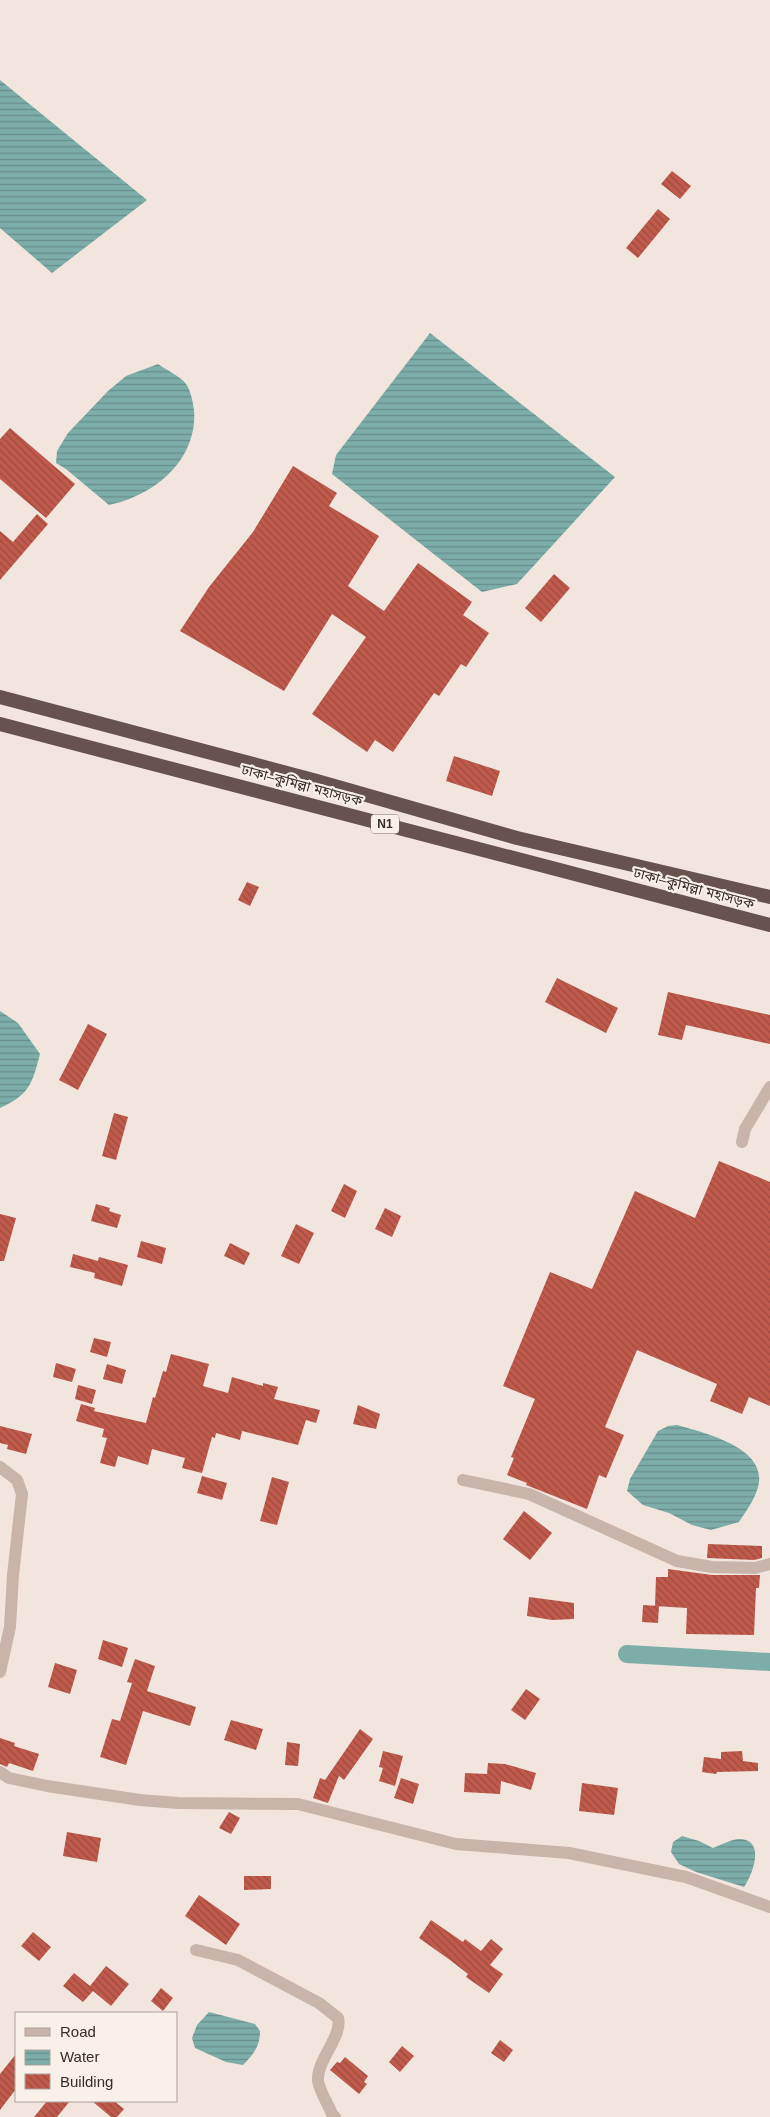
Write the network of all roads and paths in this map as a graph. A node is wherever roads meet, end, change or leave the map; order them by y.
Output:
1 (0, 697) edge
2 (0, 724) edge
3 (770, 897) edge
4 (770, 925) edge
5 (770, 1087) edge
6 (742, 1142) dead end
7 (0, 1468) edge
8 (462, 1480) dead end
9 (770, 1564) edge
10 (0, 1672) edge
11 (0, 1772) edge
12 (770, 1907) edge
13 (196, 1950) dead end
14 (335, 2117) edge

1 - 3 highway, ঢাকা–কুমিল্লা মহাসড়ক / N1
2 - 4 highway, ঢাকা–কুমিল্লা মহাসড়ক / N1
5 - 6 street
7 - 10 street
8 - 9 street
11 - 12 street
13 - 14 street

